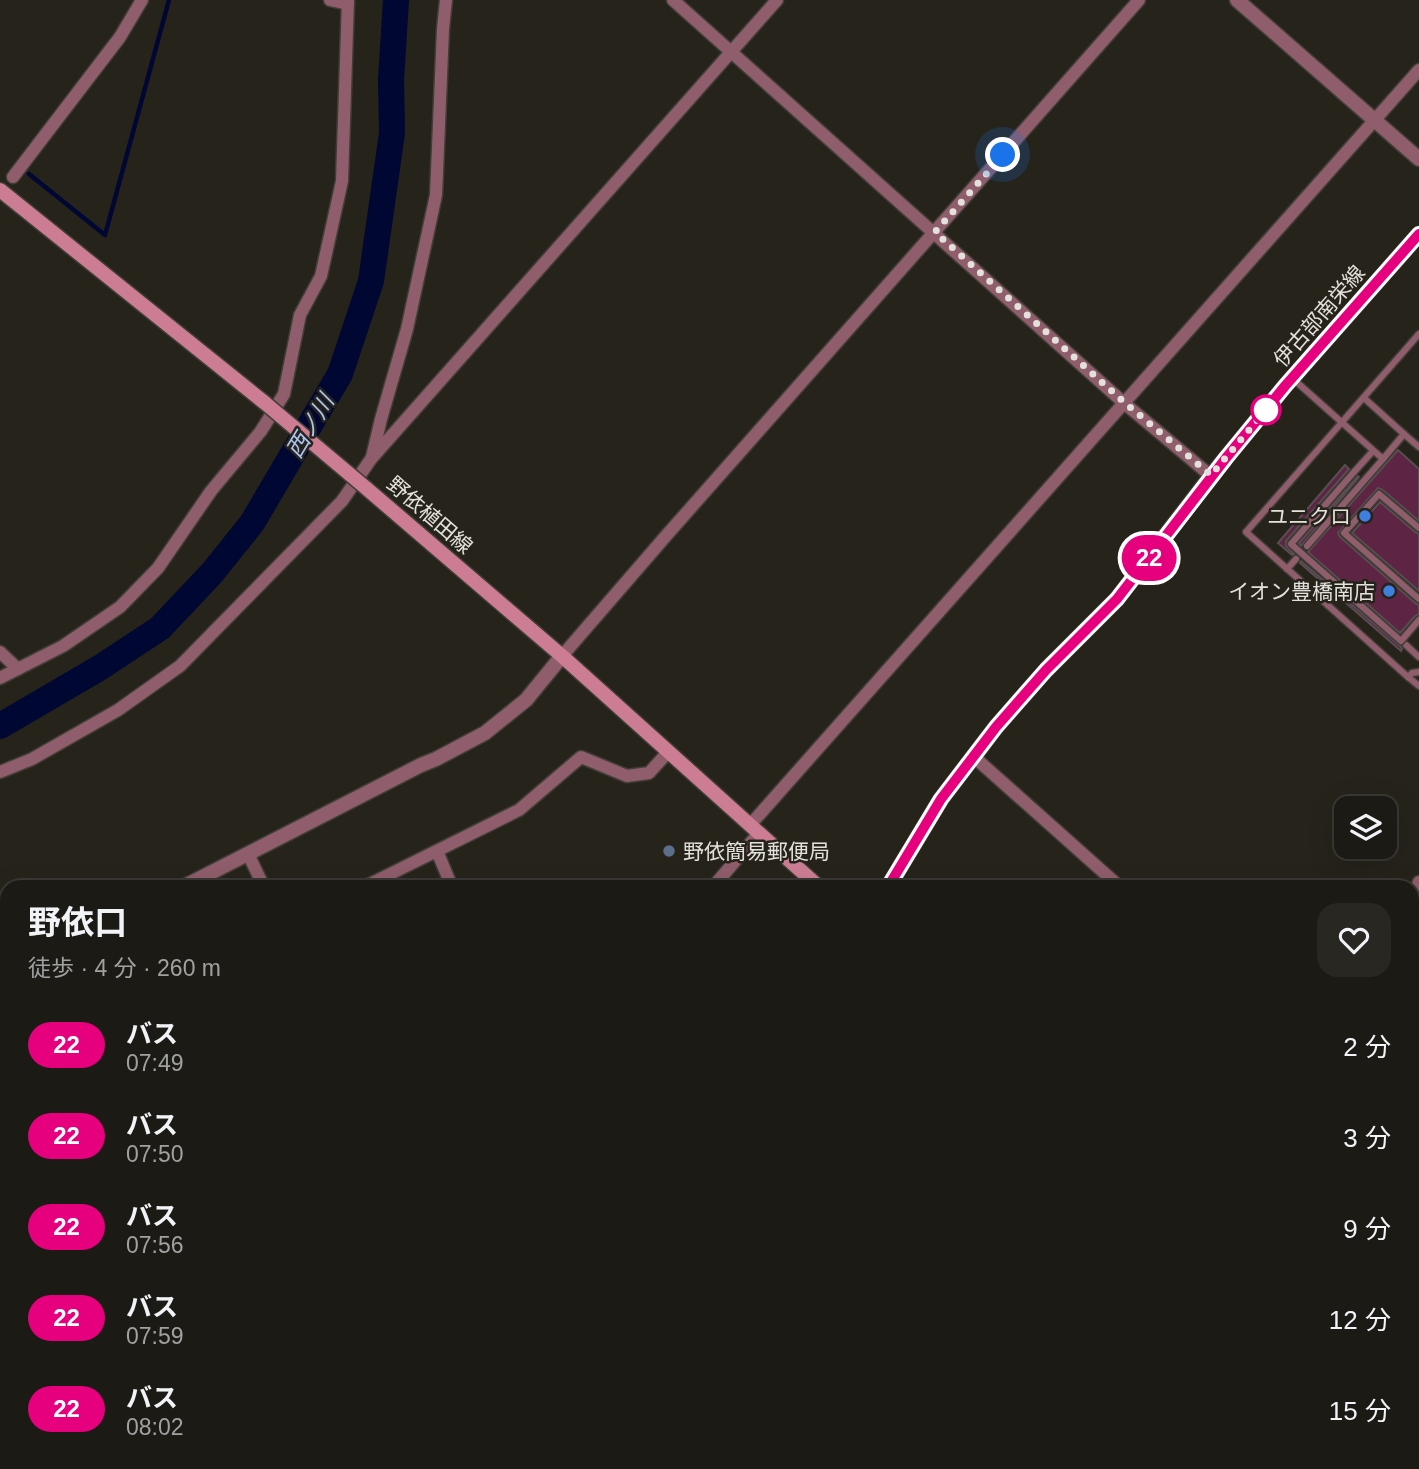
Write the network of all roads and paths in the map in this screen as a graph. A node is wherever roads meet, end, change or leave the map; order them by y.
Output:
1 (142, 0) edge
2 (330, 0) edge
3 (446, 0) edge
4 (673, 0) edge
5 (777, 0) edge
6 (1139, 0) edge
7 (1237, 0) edge
8 (348, 2) edge
9 (731, 52) junction
10 (1419, 70) edge
11 (1374, 121) junction
12 (1419, 159) edge
13 (13, 177) dead end
14 (0, 190) edge
15 (935, 232) junction
16 (1419, 234) edge
17 (1419, 334) edge
18 (1292, 378) junction
19 (1364, 398) junction
20 (1124, 402) junction
21 (1342, 423) junction
22 (1404, 435) junction
23 (1419, 447) edge
24 (1373, 451) junction
25 (1382, 459) junction
26 (372, 460) junction
27 (1211, 475) junction
28 (1419, 528) edge
29 (1307, 546) dead end
30 (1296, 559) dead end
31 (1287, 569) junction
32 (1419, 599) edge
33 (1419, 620) edge
34 (1406, 645) dead end
35 (0, 652) edge
36 (562, 656) junction
37 (1419, 656) edge
38 (18, 669) junction
39 (1419, 672) edge
40 (1408, 677) junction
41 (0, 678) edge
42 (1419, 686) edge
43 (669, 751) junction
44 (973, 756) junction
45 (0, 772) edge
46 (755, 829) junction
47 (437, 851) junction
48 (248, 854) junction
49 (197, 880) edge
50 (261, 880) edge
51 (378, 880) edge
52 (449, 880) edge
53 (718, 880) edge
54 (811, 880) edge
55 (892, 880) edge
56 (1112, 880) edge

1 - 13 street
2 - 8 street
3 - 26 street
4 - 9 street
5 - 9 street
6 - 15 street
7 - 11 street
8 - 38 street
9 - 15 street
9 - 26 street
10 - 11 street
11 - 12 street
11 - 20 street
14 - 36 main road, 野依植田線, bridge
15 - 20 street
15 - 36 street
16 - 18 main road, 伊古部南栄線
17 - 19 lane
18 - 21 lane
18 - 27 main road, 伊古部南栄線
19 - 21 lane
19 - 22 lane
20 - 27 street
20 - 46 street
21 - 24 lane
21 - 31 lane
22 - 23 lane
22 - 25 lane
24 - 25 lane
24 - 33 lane, bridge
25 - 29 lane
26 - 45 street
27 - 44 main road, 伊古部南栄線
28 - 32 lane
30 - 31 lane
31 - 40 lane
34 - 37 lane
35 - 38 street
36 - 43 main road, 野依植田線
36 - 48 street
38 - 41 street
39 - 40 lane
40 - 42 lane
43 - 46 main road, 野依植田線
43 - 47 street
44 - 55 main road, 伊古部南栄線
44 - 56 street
46 - 53 street
46 - 54 main road, 野依植田線
47 - 51 street
47 - 52 street
48 - 49 street
48 - 50 street

